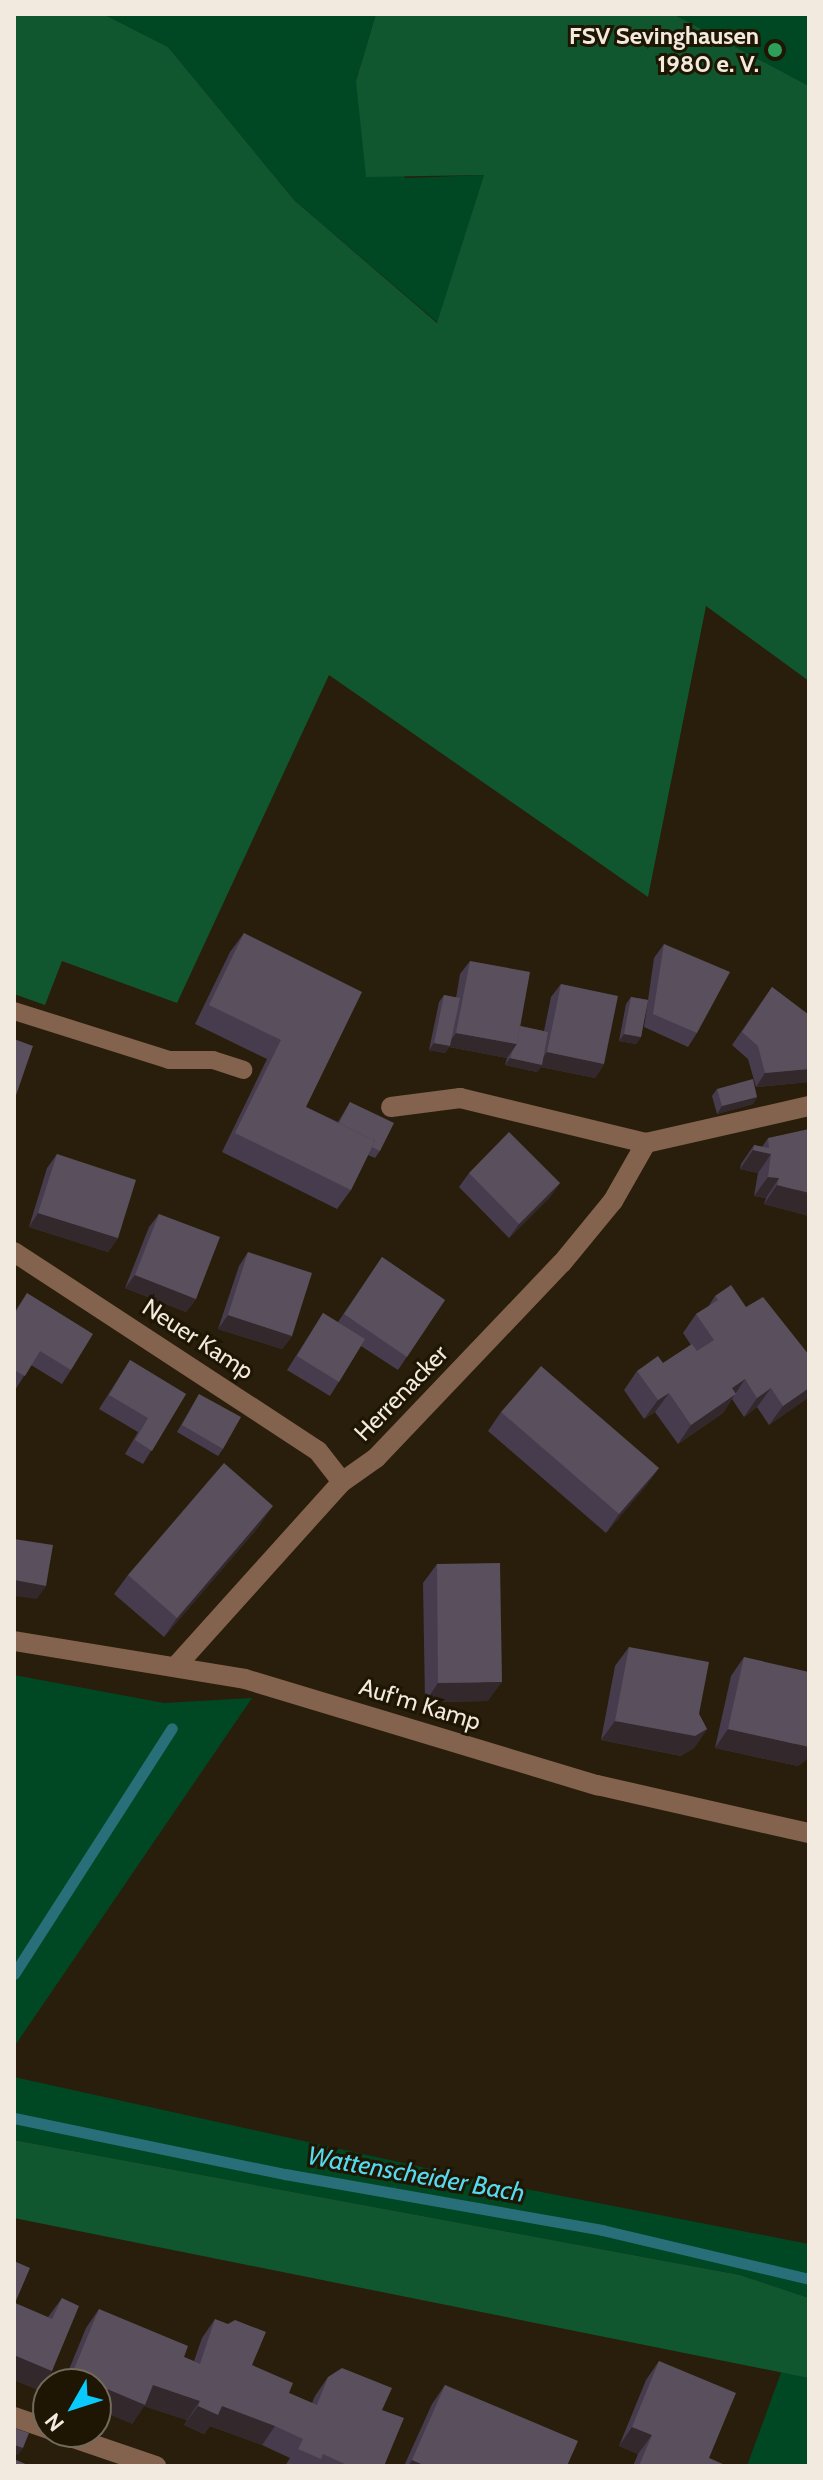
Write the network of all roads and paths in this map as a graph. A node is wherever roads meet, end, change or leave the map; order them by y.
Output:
1 (14, 1011) edge
2 (243, 1070) dead end
3 (809, 1106) edge
4 (391, 1107) dead end
5 (646, 1143) junction
6 (14, 1252) edge
7 (342, 1482) junction
8 (14, 1641) edge
9 (177, 1665) junction
10 (809, 1833) edge
11 (103, 2448) edge
12 (156, 2466) edge

1 - 2 lane
3 - 5 street
4 - 5 street
5 - 7 street, Herrenacker
6 - 7 street, Neuer Kamp
7 - 9 street, Herrenacker
8 - 9 street, Auf'm Kamp
9 - 10 street, Auf'm Kamp
11 - 12 street

